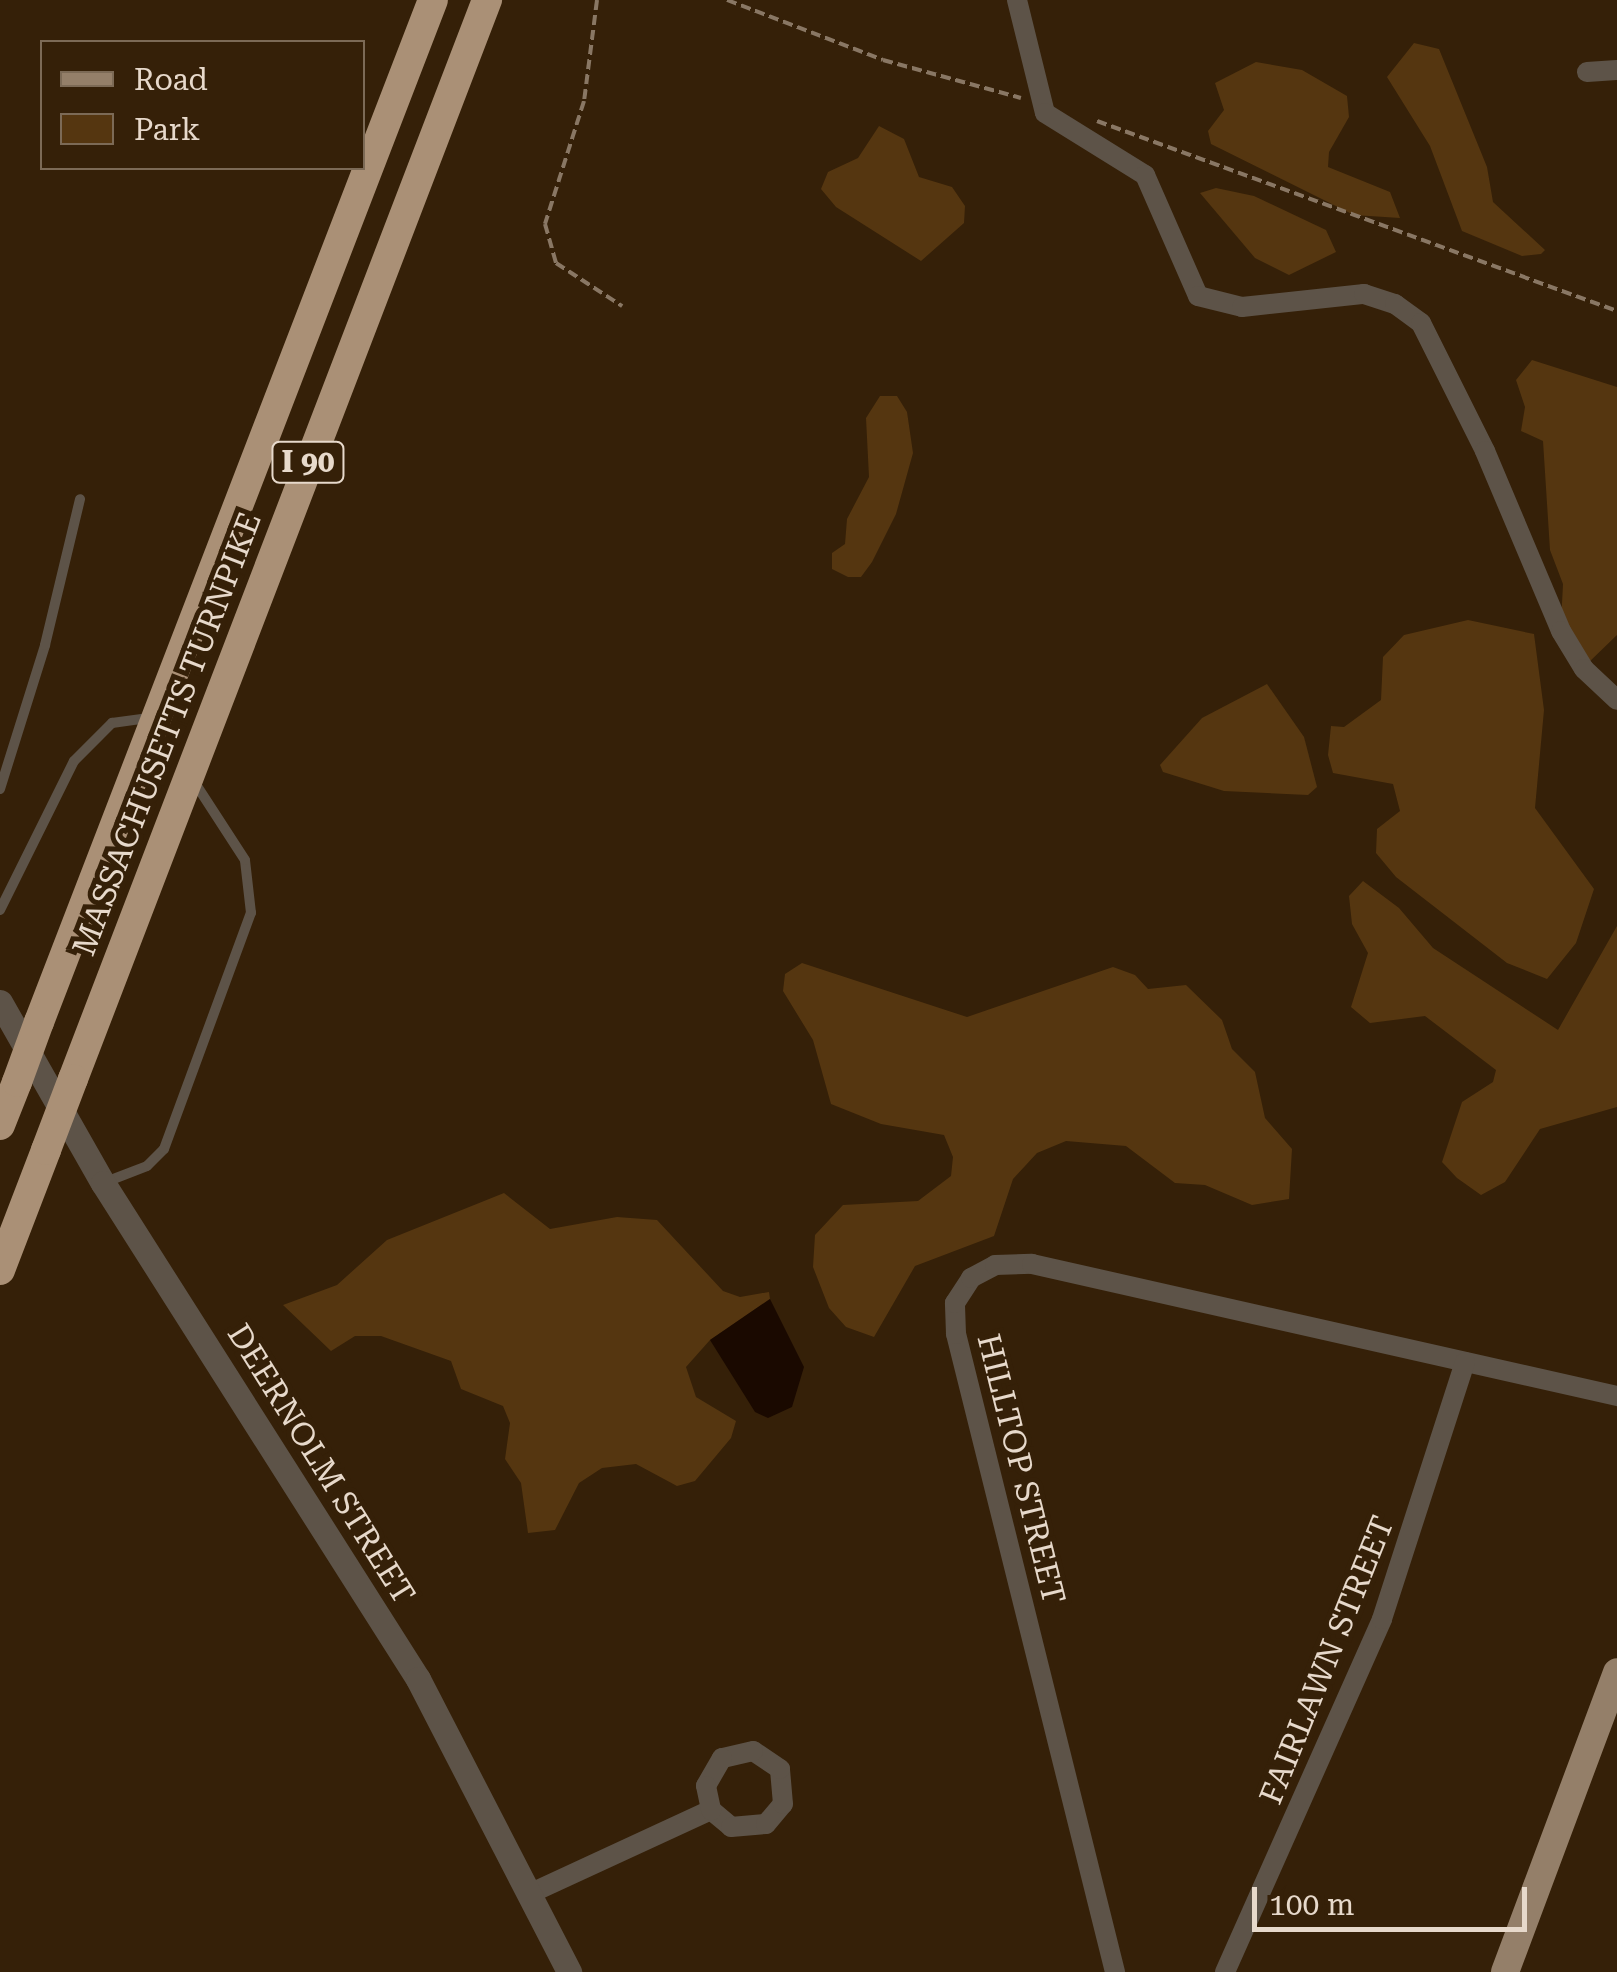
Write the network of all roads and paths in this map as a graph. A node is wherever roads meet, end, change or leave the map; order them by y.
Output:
1 (432, 0) edge
2 (487, 0) edge
3 (597, 0) edge
4 (727, 0) edge
5 (1017, 0) edge
6 (1617, 70) edge
7 (1586, 72) dead end
8 (1040, 103) junction
9 (1088, 118) dead end
10 (622, 306) dead end
11 (1617, 311) edge
12 (80, 499) dead end
13 (1617, 700) edge
14 (156, 718) junction
15 (190, 775) junction
16 (0, 789) edge
17 (0, 910) edge
18 (0, 1002) edge
19 (0, 1125) edge
20 (103, 1183) junction
21 (0, 1270) edge
22 (1466, 1362) junction
23 (1617, 1396) edge
24 (1617, 1672) edge
25 (711, 1810) junction
26 (529, 1894) junction
27 (569, 1972) edge
28 (1115, 1972) edge
29 (1226, 1972) edge
30 (1505, 1972) edge

1 - 14 highway, MASSACHUSETTS TURNPIKE / I 90
2 - 15 highway, MASSACHUSETTS TURNPIKE / I 90
3 - 10 path
4 - 8 path
5 - 8 street
6 - 7 street
8 - 13 street
9 - 11 path
12 - 16 lane
14 - 17 lane
14 - 19 highway, MASSACHUSETTS TURNPIKE / I 90, bridge
15 - 20 lane
15 - 21 highway, MASSACHUSETTS TURNPIKE / I 90, bridge
18 - 20 street, DEERNOLM STREET
20 - 26 street, DEERNOLM STREET
22 - 23 street, HILLTOP STREET
22 - 28 street, HILLTOP STREET
22 - 29 street, FAIRLAWN STREET
24 - 30 main road
25 - 25 street
25 - 26 street
26 - 27 street, DEERNOLM STREET

